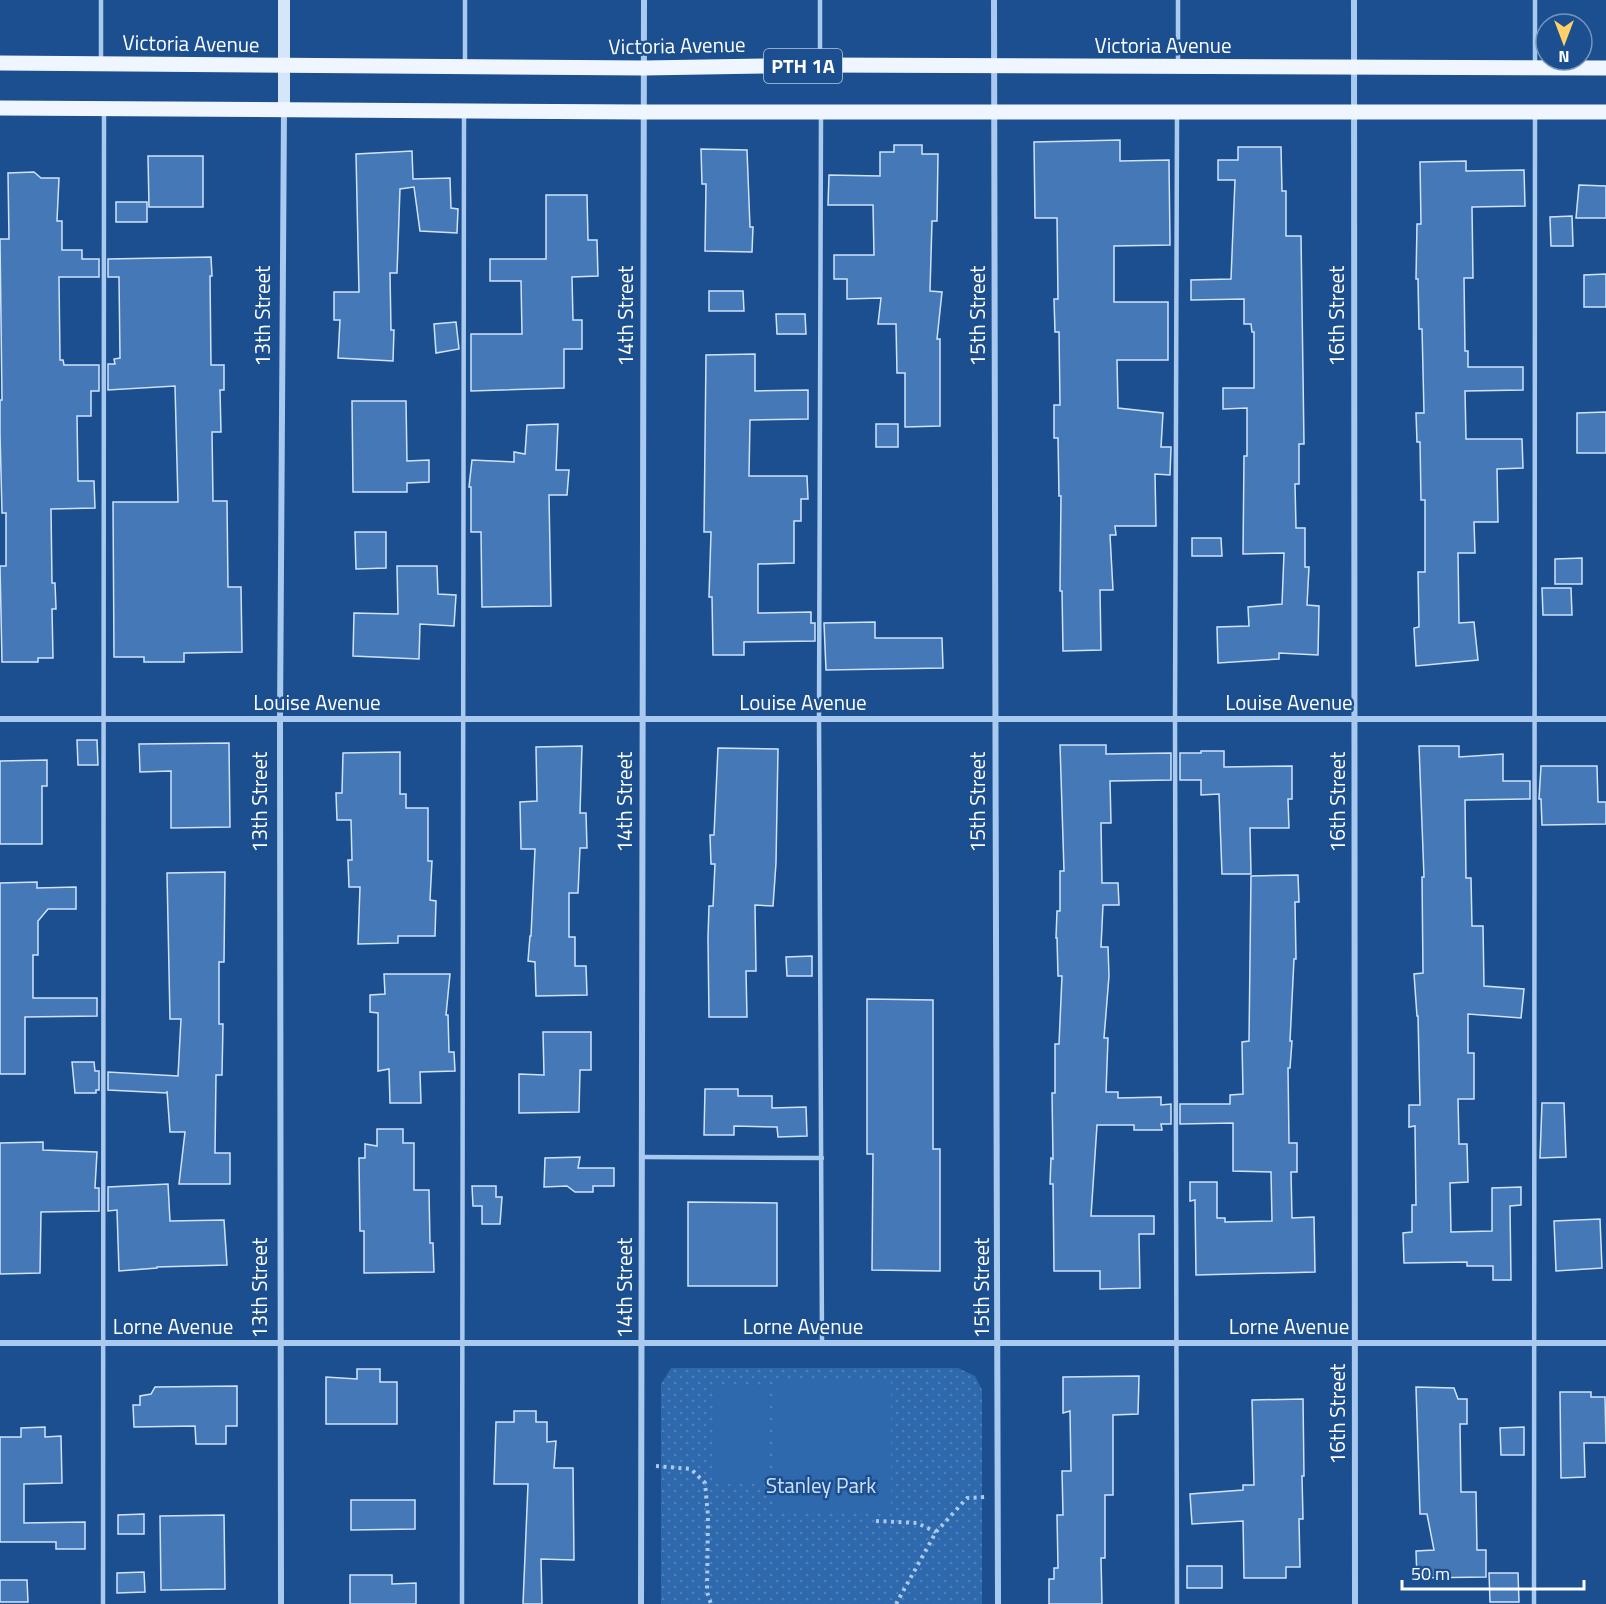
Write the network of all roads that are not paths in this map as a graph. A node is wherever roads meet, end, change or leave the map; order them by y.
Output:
1 (101, 0) edge
2 (284, 0) edge
3 (465, 0) edge
4 (644, 0) edge
5 (820, 0) edge
6 (994, 0) edge
7 (1178, 0) edge
8 (1354, 0) edge
9 (0, 63) edge
10 (101, 64) junction
11 (284, 65) junction
12 (820, 65) junction
13 (465, 67) junction
14 (994, 67) junction
15 (1353, 67) junction
16 (644, 68) junction
17 (1178, 68) junction
18 (1534, 68) edge
19 (0, 108) edge
20 (104, 108) junction
21 (284, 108) junction
22 (464, 111) junction
23 (995, 111) junction
24 (1535, 111) junction
25 (643, 112) junction
26 (821, 112) junction
27 (1177, 112) junction
28 (1606, 112) edge
29 (1353, 113) junction
30 (0, 719) edge
31 (104, 719) junction
32 (280, 719) junction
33 (463, 719) junction
34 (641, 719) junction
35 (819, 719) junction
36 (994, 719) junction
37 (1175, 719) junction
38 (1355, 719) junction
39 (1534, 719) junction
40 (1606, 719) edge
41 (641, 1157) junction
42 (822, 1158) junction
43 (0, 1343) edge
44 (104, 1343) junction
45 (280, 1343) junction
46 (462, 1343) junction
47 (641, 1343) junction
48 (822, 1343) junction
49 (999, 1343) junction
50 (1176, 1343) junction
51 (1355, 1343) junction
52 (1534, 1343) junction
53 (1606, 1343) edge
54 (103, 1604) edge
55 (281, 1604) edge
56 (462, 1604) edge
57 (641, 1604) edge
58 (998, 1604) edge
59 (1177, 1604) edge
60 (1355, 1604) edge
61 (1534, 1604) edge

1 - 10 lane
2 - 11 street, 13th Street
3 - 13 lane
4 - 16 street, 14th Street
5 - 12 lane
6 - 14 street, 15th Street
7 - 17 lane
8 - 15 street, 16th Street
9 - 10 main road, Victoria Avenue / PTH 1A
10 - 11 main road, Victoria Avenue / PTH 1A
11 - 13 main road, Victoria Avenue / PTH 1A
11 - 21 street, 13th Street
12 - 14 main road, Victoria Avenue / PTH 1A
12 - 16 main road, Victoria Avenue / PTH 1A
13 - 16 main road, Victoria Avenue / PTH 1A
14 - 17 main road, Victoria Avenue / PTH 1A
14 - 23 street, 15th Street
15 - 17 main road, Victoria Avenue / PTH 1A
15 - 18 main road, Victoria Avenue / PTH 1A
15 - 29 street, 16th Street
16 - 25 street, 14th Street
19 - 20 main road, PTH 1A
20 - 21 main road, PTH 1A
20 - 31 lane
21 - 22 main road, PTH 1A
21 - 32 street, 13th Street
22 - 25 main road, PTH 1A
22 - 33 lane
23 - 26 main road, PTH 1A
23 - 27 main road, PTH 1A
23 - 36 street, 15th Street
24 - 28 main road, PTH 1A
24 - 29 main road, PTH 1A
24 - 39 lane
25 - 26 main road, PTH 1A
25 - 34 street, 14th Street
26 - 35 lane
27 - 29 main road, PTH 1A
27 - 37 lane
29 - 38 street, 16th Street
30 - 31 street, Louise Avenue
31 - 32 street, Louise Avenue
31 - 44 lane
32 - 33 street, Louise Avenue
32 - 45 street, 13th Street
33 - 34 street, Louise Avenue
33 - 46 lane
34 - 35 street, Louise Avenue
34 - 41 street, 14th Street
35 - 36 street, Louise Avenue
35 - 42 lane
36 - 37 street, Louise Avenue
36 - 49 street, 15th Street
37 - 38 street, Louise Avenue
37 - 50 lane
38 - 39 street, Louise Avenue
38 - 51 street, 16th Street
39 - 40 street, Louise Avenue
39 - 52 lane
41 - 42 lane
41 - 47 street, 14th Street
42 - 48 lane
43 - 44 street, Lorne Avenue
44 - 45 street, Lorne Avenue
44 - 54 lane
45 - 46 street, Lorne Avenue
45 - 55 street, 13th Street
46 - 47 street, Lorne Avenue
46 - 56 lane
47 - 48 street, Lorne Avenue
47 - 57 street, 14th Street
48 - 49 street, Lorne Avenue
49 - 50 street, Lorne Avenue
49 - 58 street, 15th Street
50 - 51 street, Lorne Avenue
50 - 59 lane
51 - 52 street, Lorne Avenue
51 - 60 street, 16th Street
52 - 53 street, Lorne Avenue
52 - 61 lane

